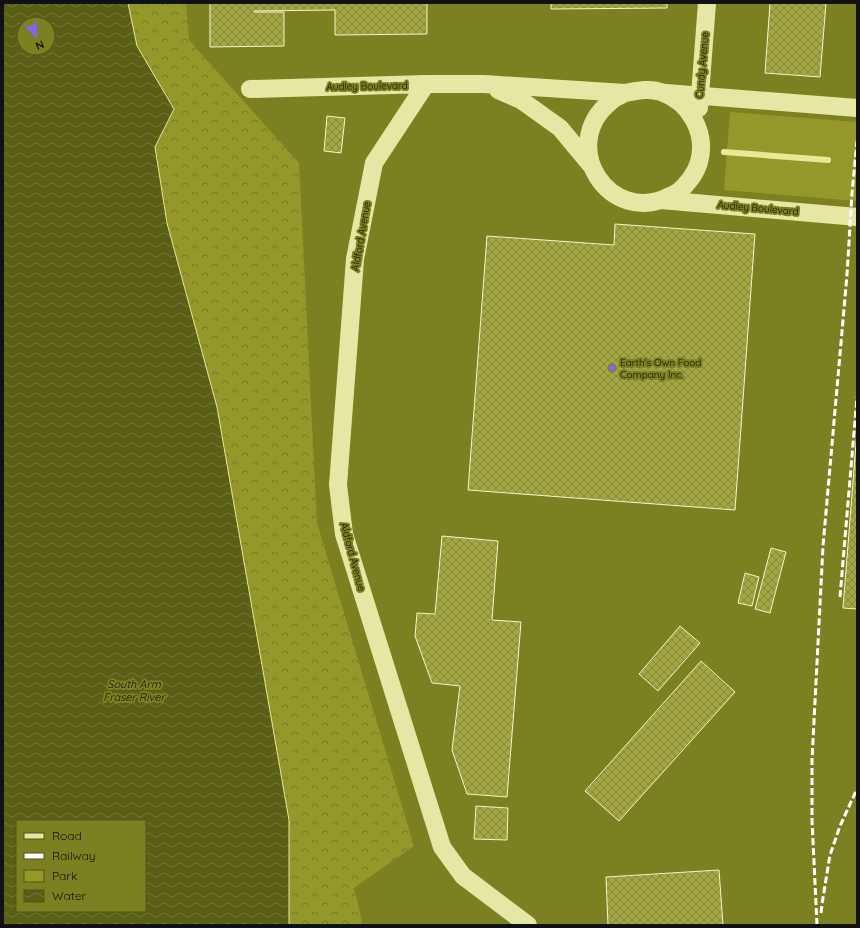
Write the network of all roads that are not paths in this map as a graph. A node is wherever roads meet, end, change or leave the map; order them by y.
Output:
1 (707, 3) edge
2 (426, 84) junction
3 (484, 84) junction
4 (250, 89) dead end
5 (660, 92) junction
6 (625, 93) junction
7 (699, 96) junction
8 (857, 108) edge
9 (698, 128) junction
10 (591, 164) junction
11 (660, 200) junction
12 (857, 217) edge
13 (528, 925) edge

1 - 7 street, Cundy Avenue
2 - 3 street, Audley Boulevard
2 - 4 street, Audley Boulevard
2 - 13 street, Aldford Avenue
3 - 6 street, Audley Boulevard
3 - 10 street, Audley Boulevard
5 - 6 street
5 - 7 street
5 - 9 street
6 - 10 street
7 - 8 street
7 - 9 street, Cundy Avenue
9 - 11 street
10 - 11 street
11 - 12 street, Audley Boulevard

